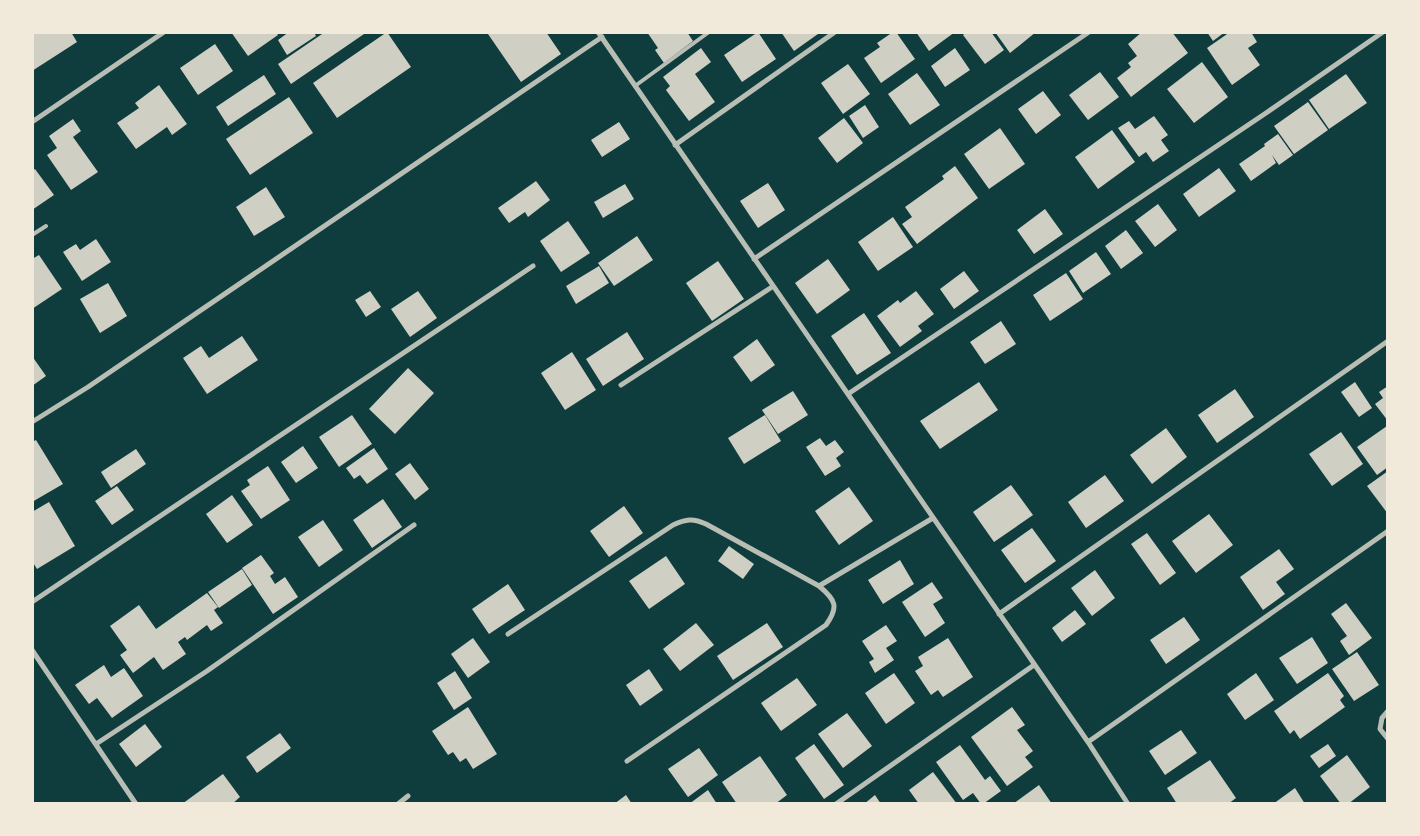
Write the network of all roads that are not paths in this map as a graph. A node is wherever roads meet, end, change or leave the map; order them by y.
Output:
1 (164, 32) edge
2 (709, 32) edge
3 (834, 32) edge
4 (1089, 32) edge
5 (1383, 32) edge
6 (600, 35) edge
7 (635, 86) junction
8 (32, 122) edge
9 (675, 145) junction
10 (46, 226) dead end
11 (32, 235) edge
12 (754, 259) junction
13 (533, 266) dead end
14 (772, 287) junction
15 (1388, 341) edge
16 (621, 385) dead end
17 (848, 394) junction
18 (32, 422) edge
19 (933, 518) junction
20 (414, 525) dead end
21 (1388, 531) edge
22 (820, 586) junction
23 (32, 602) edge
24 (999, 614) junction
25 (508, 634) dead end
26 (32, 650) edge
27 (1034, 665) junction
28 (1388, 711) edge
29 (1388, 739) edge
30 (1088, 742) junction
31 (96, 744) junction
32 (627, 761) dead end
33 (408, 796) dead end
34 (1127, 803) edge
35 (136, 804) edge
36 (398, 804) edge
37 (836, 804) edge

1 - 8 street
2 - 7 lane
3 - 9 street
4 - 12 street
5 - 17 street
6 - 7 street
6 - 18 street
7 - 9 street
9 - 12 street
10 - 11 lane
12 - 14 street
13 - 23 street
14 - 16 street
14 - 17 street
15 - 24 street
17 - 19 street
19 - 22 street
19 - 24 street
20 - 31 street
21 - 30 street
22 - 25 street
22 - 32 street
24 - 27 street
26 - 31 street
27 - 30 street
27 - 37 street
28 - 29 street
30 - 34 street
31 - 35 street
33 - 36 street

